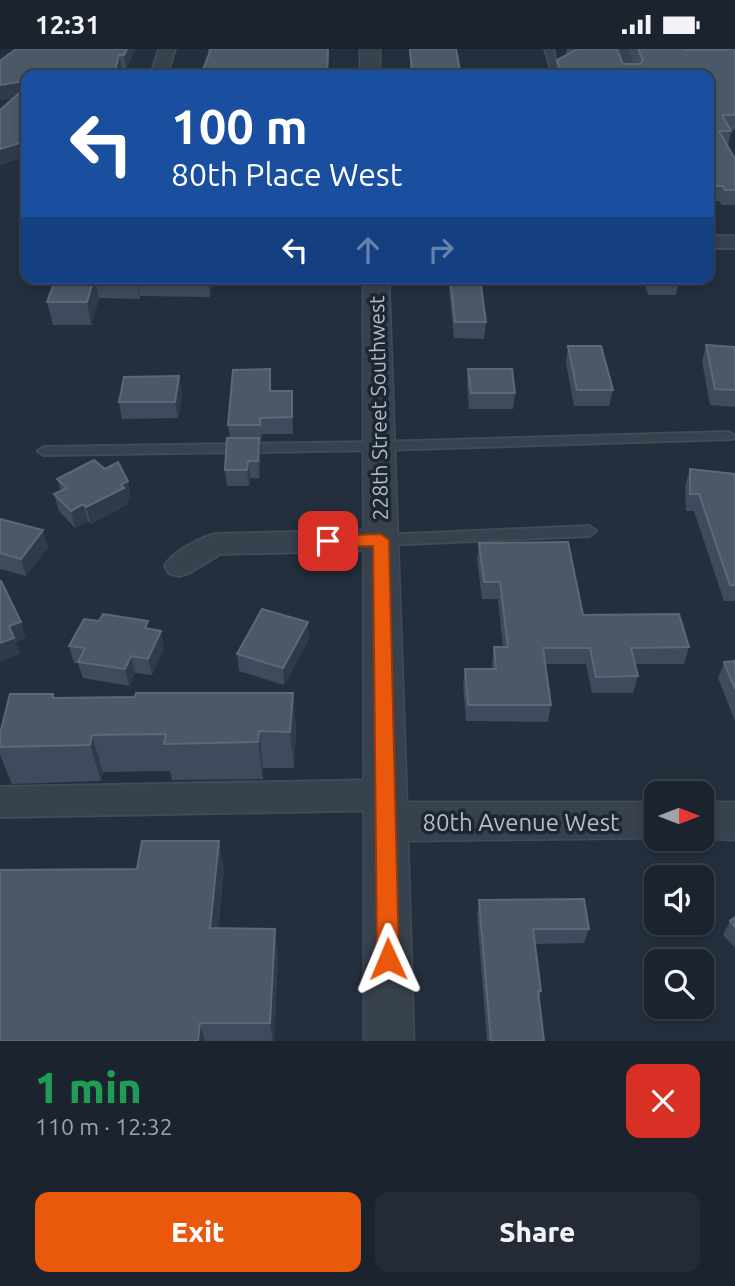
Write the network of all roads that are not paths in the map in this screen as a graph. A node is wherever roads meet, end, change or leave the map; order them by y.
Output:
1 (167, 49) edge
2 (370, 49) edge
3 (549, 49) edge
4 (620, 49) edge
5 (555, 69) edge
6 (161, 70) edge
7 (370, 70) edge
8 (629, 70) edge
9 (714, 242) edge
10 (735, 242) edge
11 (376, 284) edge
12 (729, 436) dead end
13 (380, 446) junction
14 (44, 451) dead end
15 (589, 531) dead end
16 (381, 540) junction
17 (179, 566) dead end
18 (0, 802) edge
19 (385, 809) junction
20 (644, 820) edge
21 (714, 821) edge
22 (735, 821) edge
23 (389, 1041) edge

1 - 6 street
2 - 7 street
3 - 5 lane
4 - 8 street
9 - 10 street
11 - 13 street, 228th Street Southwest
12 - 13 lane
13 - 14 lane
13 - 16 street, 228th Street Southwest
15 - 16 lane
16 - 17 street
16 - 19 street, 228th Street Southwest
18 - 19 street
19 - 20 street, 80th Avenue West
19 - 23 street, 228th Street Southwest
21 - 22 street

